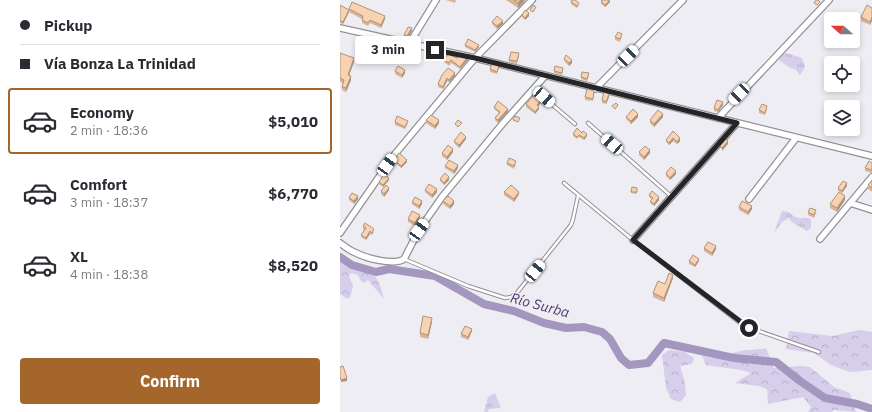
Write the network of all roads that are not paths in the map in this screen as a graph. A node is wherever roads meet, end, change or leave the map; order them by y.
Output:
1 (436, 0) edge
2 (532, 0) edge
3 (683, 0) edge
4 (829, 0) edge
5 (340, 28) edge
6 (409, 44) junction
7 (475, 58) junction
8 (545, 76) junction
9 (534, 89) junction
10 (595, 89) junction
11 (718, 118) junction
12 (588, 123) dead end
13 (737, 123) junction
14 (575, 124) dead end
15 (796, 138) junction
16 (872, 156) edge
17 (872, 177) edge
18 (564, 183) dead end
19 (578, 196) junction
20 (672, 197) junction
21 (749, 199) dead end
22 (850, 203) junction
23 (872, 210) edge
24 (340, 233) edge
25 (820, 239) dead end
26 (633, 240) junction
27 (340, 243) edge
28 (404, 259) junction
29 (819, 352) dead end

1 - 6 street
2 - 7 street
3 - 10 street
4 - 11 street
5 - 6 street
6 - 7 street
7 - 8 street
7 - 24 street
8 - 9 street
8 - 10 street
9 - 14 lane
9 - 28 street
10 - 11 street
11 - 13 street
12 - 20 lane
13 - 15 street
13 - 20 street
15 - 16 street
15 - 21 street
17 - 22 street
18 - 19 lane
19 - 26 lane
19 - 28 lane
20 - 26 street
22 - 23 street
22 - 25 street
26 - 29 lane
27 - 28 street

